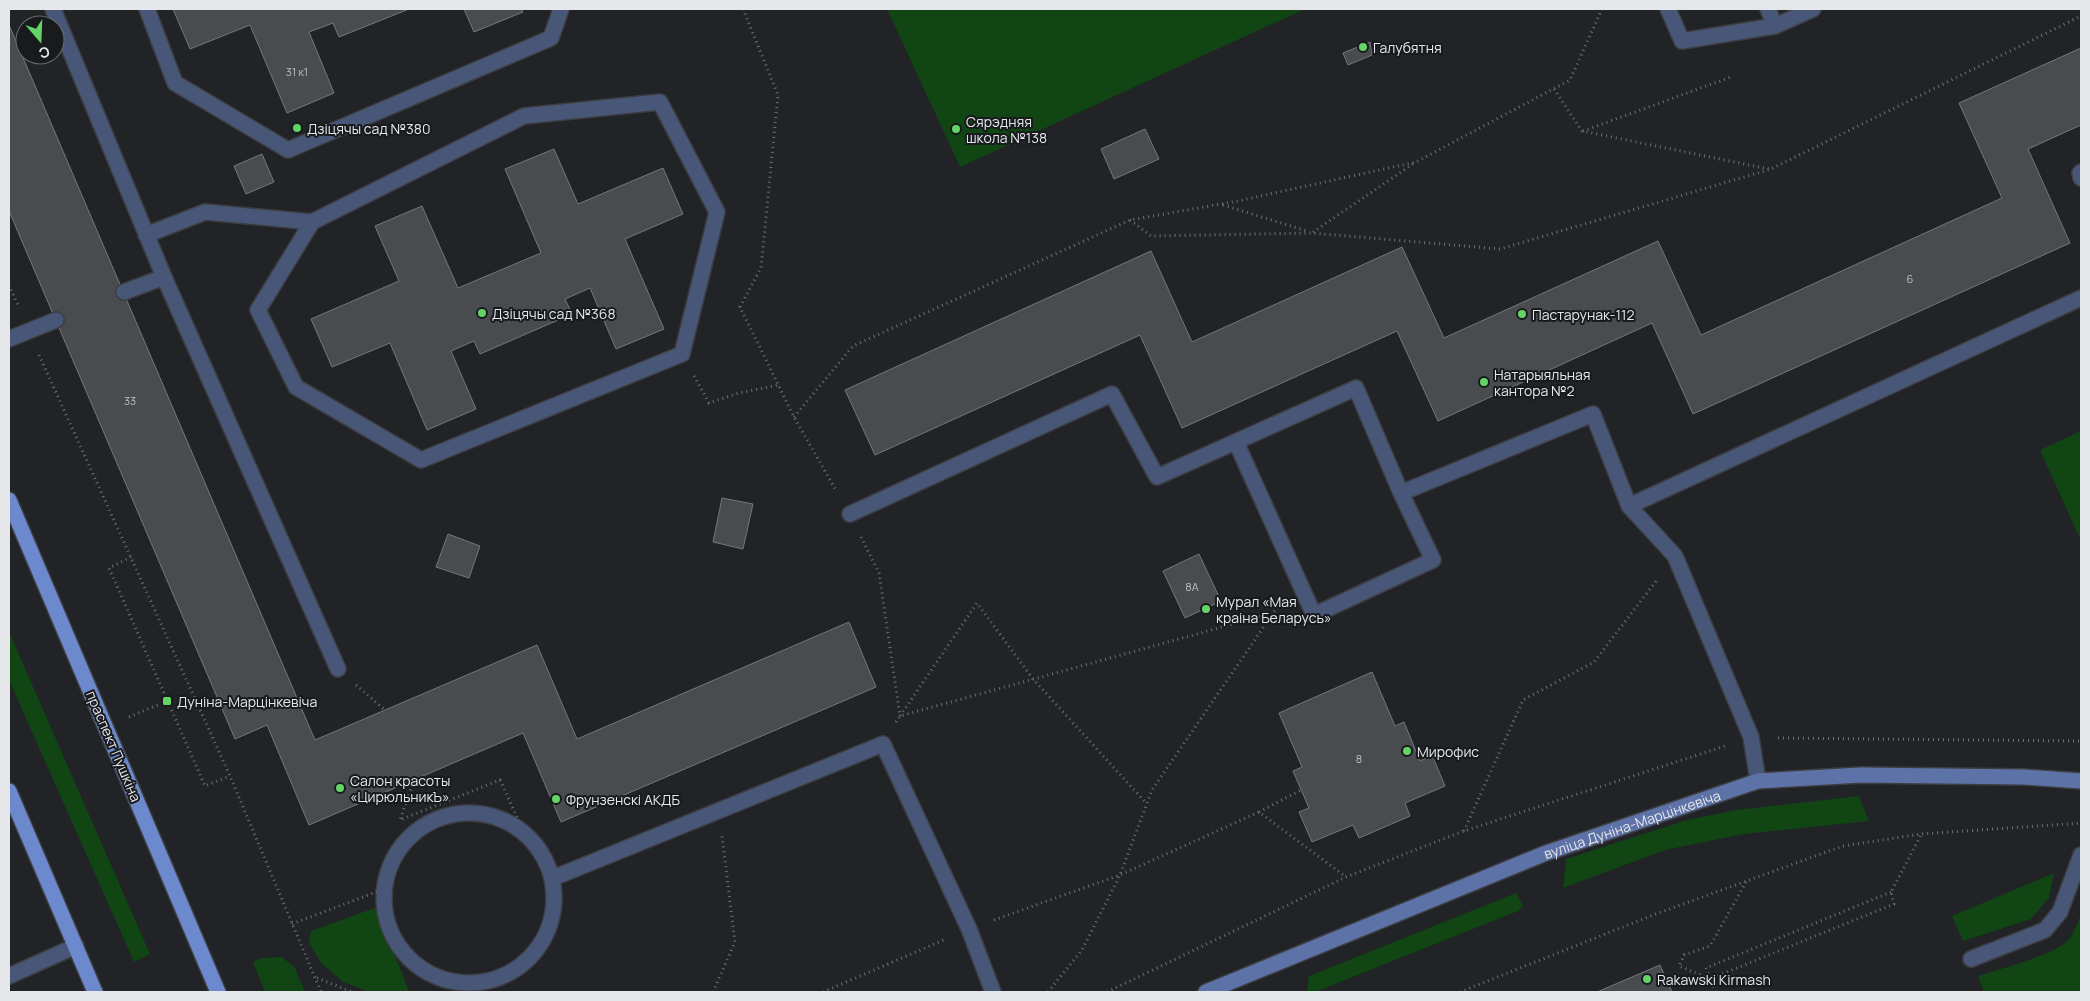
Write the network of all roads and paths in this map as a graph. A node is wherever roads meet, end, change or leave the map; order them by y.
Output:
1 (53, 9) edge
2 (147, 9) edge
3 (561, 9) edge
4 (743, 9) edge
5 (1602, 9) edge
6 (1668, 9) edge
7 (1768, 9) edge
8 (1813, 9) edge
9 (2081, 16) edge
10 (1775, 26) junction
11 (1730, 77) dead end
12 (1554, 89) junction
13 (1582, 131) junction
14 (1416, 162) junction
15 (1771, 169) junction
16 (2081, 172) edge
17 (2081, 178) edge
18 (1220, 204) junction
19 (1130, 220) junction
20 (312, 222) junction
21 (1312, 233) junction
22 (146, 235) junction
23 (164, 277) junction
24 (9, 286) edge
25 (124, 292) dead end
26 (2081, 298) edge
27 (56, 320) dead end
28 (30, 330) junction
29 (9, 339) edge
30 (682, 354) junction
31 (778, 385) junction
32 (794, 417) junction
33 (1236, 442) junction
34 (1401, 492) junction
35 (9, 500) edge
36 (1629, 506) junction
37 (850, 514) junction
38 (1675, 556) junction
39 (131, 557) junction
40 (1297, 578) junction
41 (1273, 613) junction
42 (338, 669) joint
43 (1033, 679) junction
44 (167, 701) junction
45 (386, 711) dead end
46 (900, 716) junction
47 (106, 727) junction
48 (883, 744) junction
49 (230, 776) junction
50 (1758, 781) junction
51 (2081, 781) edge
52 (1301, 790) dead end
53 (9, 791) edge
54 (1147, 804) junction
55 (1259, 812) junction
56 (2081, 823) edge
57 (1464, 831) dead end
58 (1921, 834) junction
59 (2081, 855) edge
60 (1120, 875) junction
61 (1346, 877) dead end
62 (553, 878) junction
63 (1746, 882) junction
64 (384, 889) junction
65 (1891, 892) junction
66 (292, 924) junction
67 (969, 929) junction
68 (76, 946) junction
69 (1971, 959) dead end
70 (9, 976) edge
71 (316, 978) junction
72 (1710, 979) junction
73 (95, 992) edge
74 (218, 992) edge
75 (321, 992) edge
76 (352, 992) edge
77 (823, 992) edge
78 (993, 992) edge
79 (1048, 992) edge
80 (1206, 992) edge
81 (1462, 992) edge
82 (1716, 992) edge

1 - 22 lane
2 - 3 lane
4 - 31 path
5 - 12 path
6 - 10 lane
7 - 10 lane
8 - 10 lane
9 - 15 path
11 - 13 path
12 - 13 path
12 - 14 path
13 - 15 path
14 - 18 path
14 - 21 path
15 - 21 path
16 - 17 lane
18 - 19 path
18 - 21 path
19 - 21 path
19 - 32 path
20 - 22 lane
20 - 30 lane
20 - 30 lane
22 - 23 lane
23 - 25 lane
23 - 42 lane
24 - 28 path
26 - 36 lane
27 - 28 lane
28 - 29 lane
28 - 39 path
30 - 31 path
31 - 32 path
32 - 37 path
33 - 34 lane
33 - 37 lane
33 - 40 lane
34 - 36 lane
34 - 40 lane
35 - 47 main road, праспект Пушкіна
36 - 38 lane
37 - 46 path
38 - 50 lane
38 - 57 path
39 - 44 path
39 - 49 path
40 - 41 path
41 - 43 path
41 - 54 path
42 - 45 path
43 - 46 path
43 - 46 path
43 - 54 path
44 - 47 path
44 - 49 path
46 - 48 path
47 - 74 main road, праспект Пушкіна
48 - 62 lane
48 - 67 lane
49 - 66 path
50 - 51 street, вуліца Дуніна-Марцінкевіча
50 - 80 street, вуліца Дуніна-Марцінкевіча
52 - 55 path
53 - 68 main road
54 - 60 path
55 - 60 path
55 - 61 path
56 - 58 path
58 - 63 path
58 - 65 path
59 - 69 lane
60 - 67 path
60 - 79 path
62 - 64 lane
62 - 64 lane
63 - 72 path
63 - 81 path
64 - 66 path
65 - 72 path
65 - 72 path
66 - 71 path
67 - 77 path
67 - 78 lane
68 - 70 lane
68 - 73 main road
71 - 75 path
71 - 76 path
72 - 82 path

